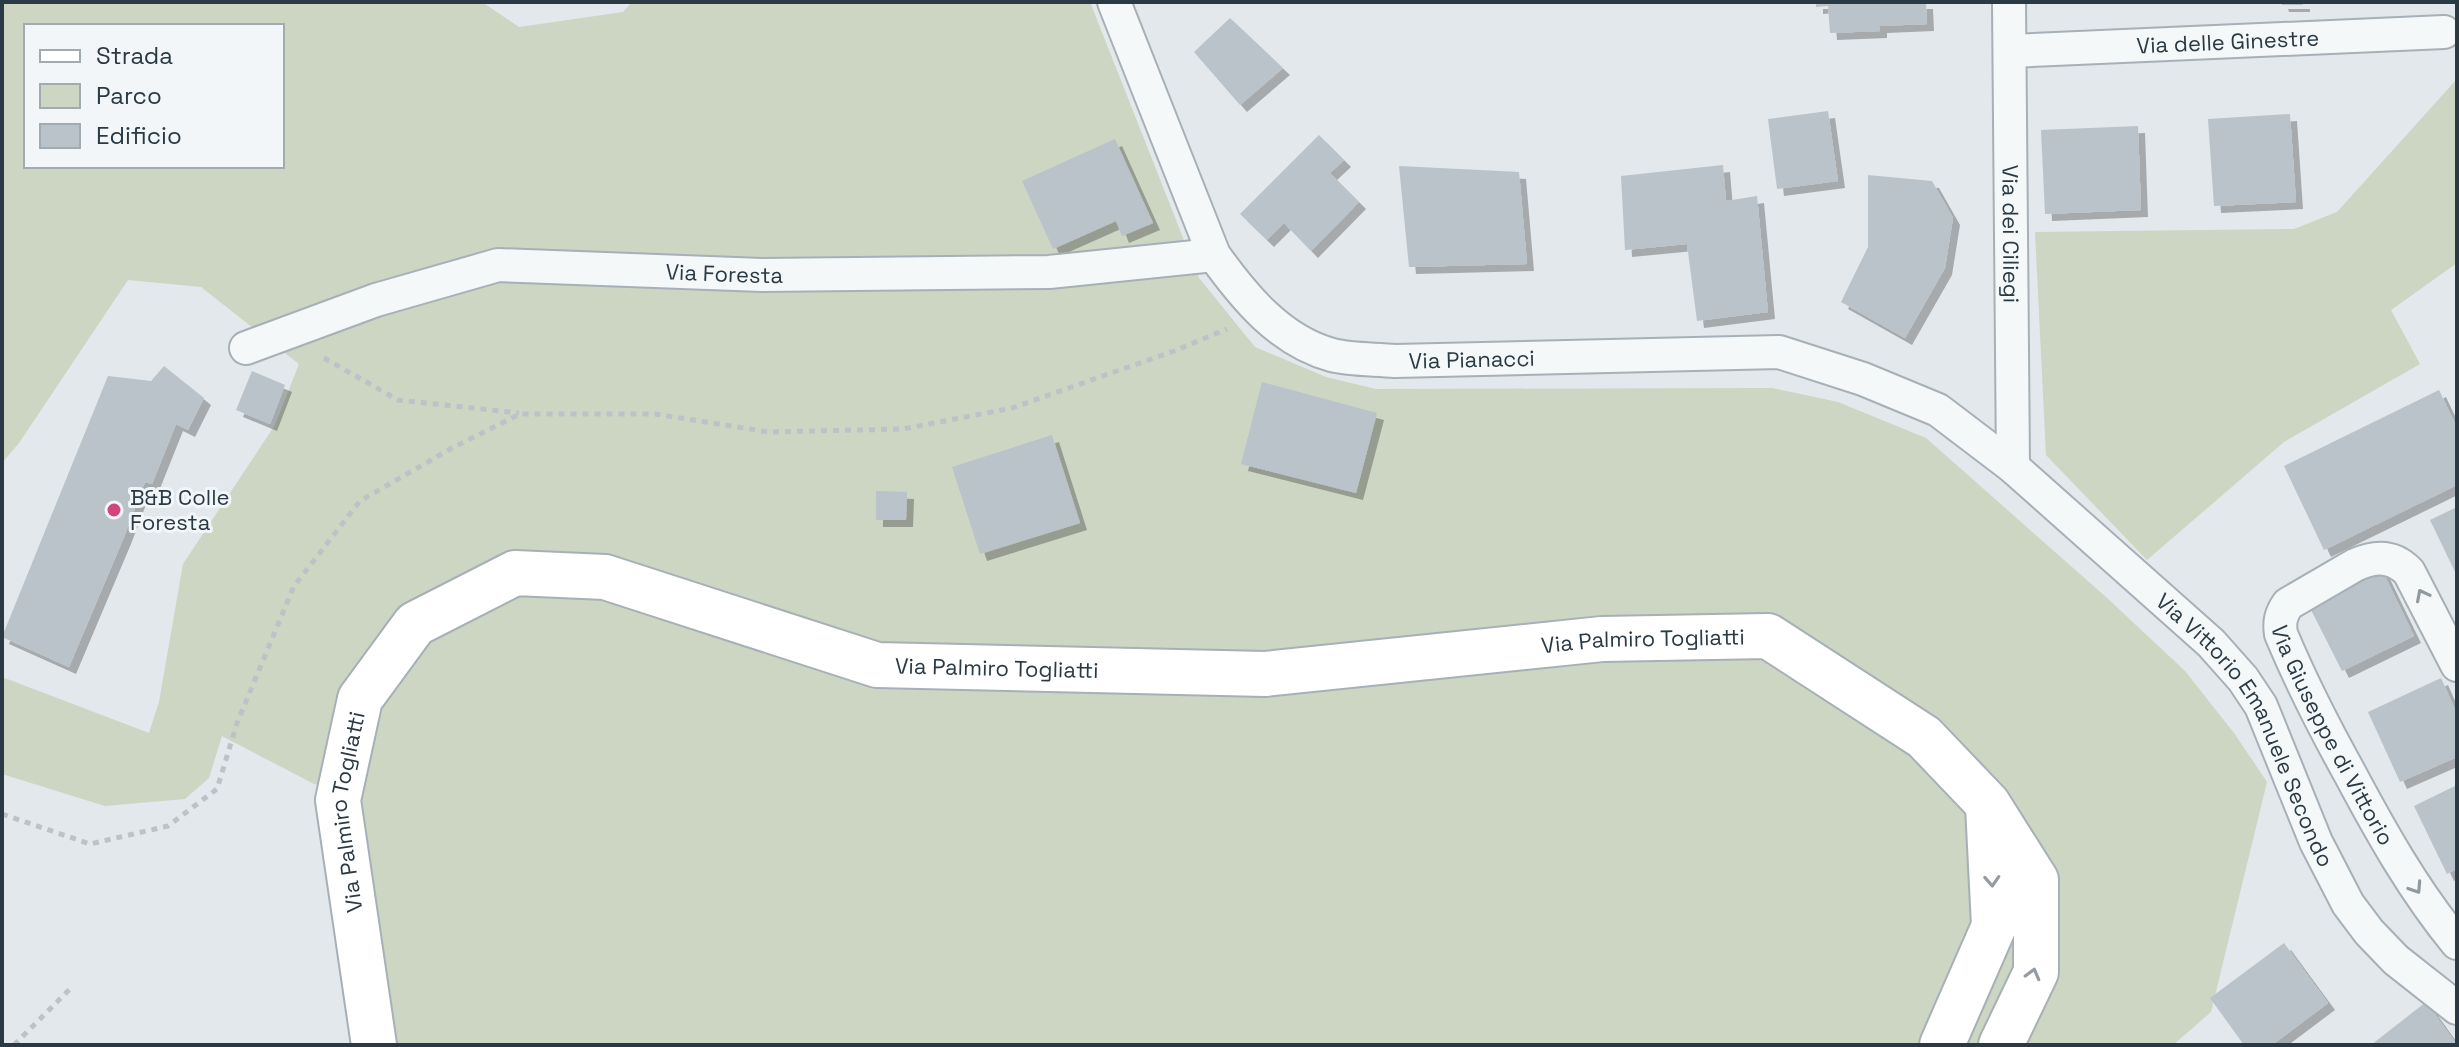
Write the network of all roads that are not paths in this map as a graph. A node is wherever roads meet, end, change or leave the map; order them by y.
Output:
1 (1114, 2) edge
2 (2009, 2) edge
3 (2444, 32) dead end
4 (2010, 51) junction
5 (1214, 255) junction
6 (246, 348) dead end
7 (2013, 467) junction
8 (2457, 665) edge
9 (1988, 804) junction
10 (2457, 943) edge
11 (2457, 1008) edge
12 (374, 1045) edge
13 (1942, 1045) edge
14 (2001, 1045) edge

1 - 5 street, Via Pianacci
2 - 4 street, Via dei Ciliegi
3 - 4 street, Via delle Ginestre
4 - 7 street, Via dei Ciliegi
5 - 6 street, Via Foresta
5 - 7 street, Via Pianacci
7 - 11 street, Via Vittorio Emanuele Secondo
8 -> 10 street, Via Giuseppe di Vittorio
9 - 12 street, Via Palmiro Togliatti
9 -> 13 street
14 -> 9 street, Via Palmiro Togliatti

